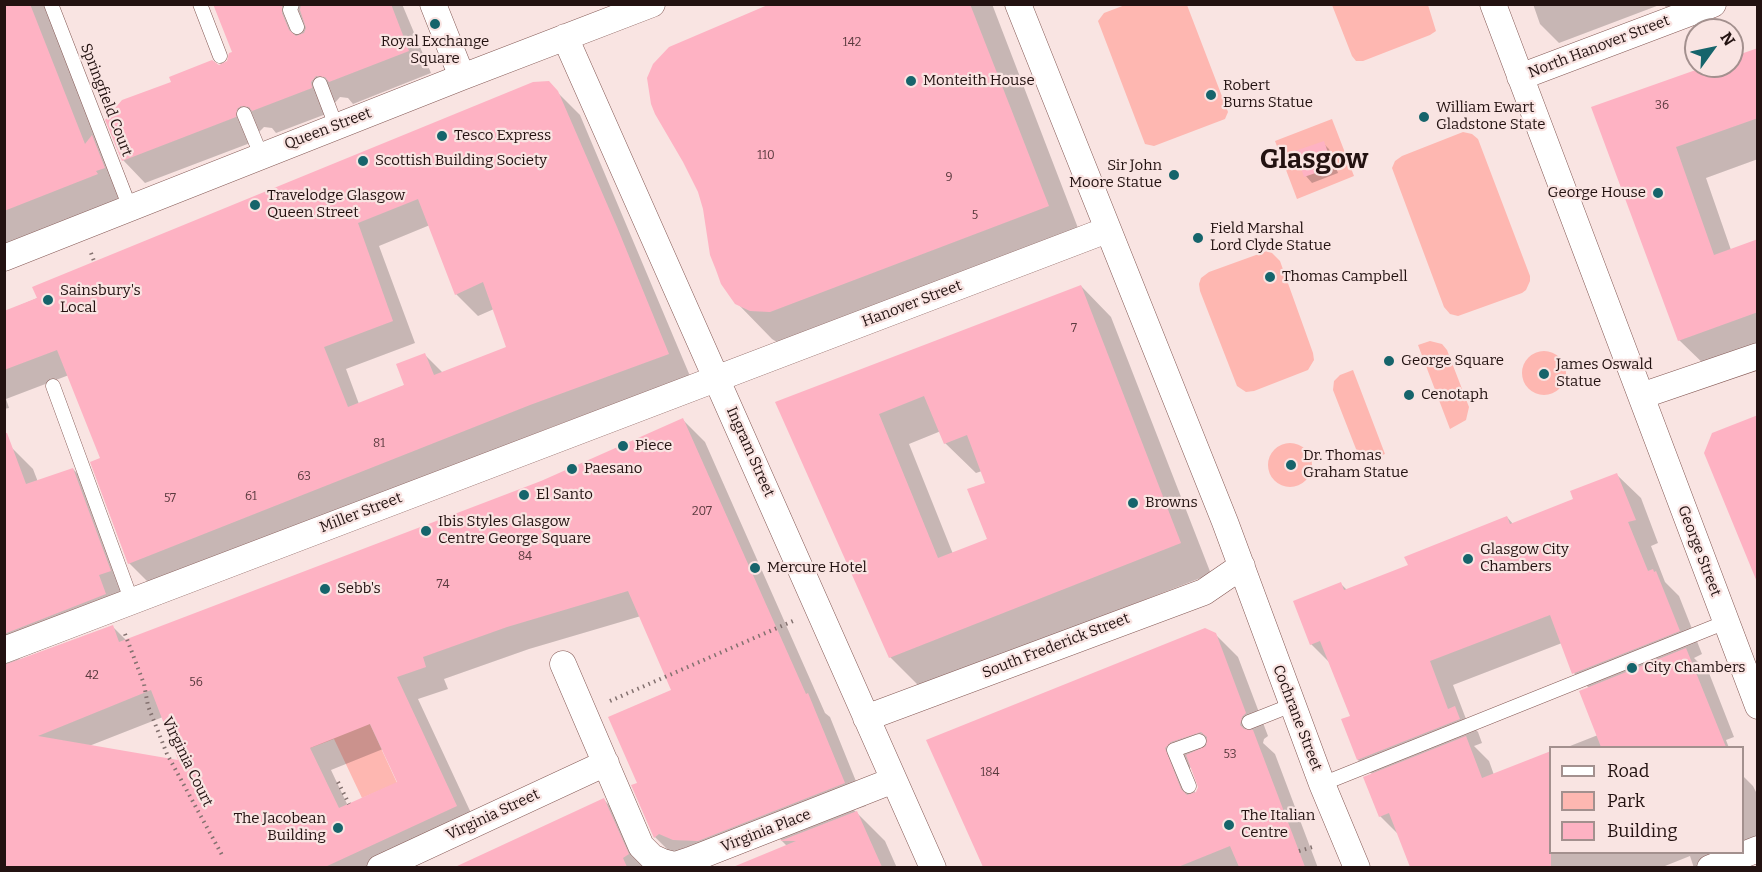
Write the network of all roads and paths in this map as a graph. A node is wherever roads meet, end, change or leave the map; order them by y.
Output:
1 (51, 4) edge
2 (200, 4) edge
3 (292, 4) edge
4 (433, 4) edge
5 (652, 4) edge
6 (1018, 4) edge
7 (1493, 4) edge
8 (1713, 4) edge
9 (1685, 9) edge
10 (297, 27) dead end
11 (565, 37) junction
12 (220, 56) dead end
13 (462, 77) junction
14 (1520, 77) junction
15 (320, 84) dead end
16 (244, 114) dead end
17 (336, 126) junction
18 (261, 155) junction
19 (130, 208) junction
20 (1107, 230) junction
21 (4, 258) edge
22 (1758, 356) edge
23 (717, 377) junction
24 (53, 386) dead end
25 (1641, 396) junction
26 (1242, 566) junction
27 (124, 605) junction
28 (819, 610) junction
29 (1726, 622) junction
30 (4, 650) edge
31 (562, 664) dead end
32 (1292, 705) junction
33 (1758, 706) edge
34 (585, 712) junction
35 (866, 718) junction
36 (1249, 722) dead end
37 (1199, 741) dead end
38 (606, 763) junction
39 (894, 780) junction
40 (338, 782) dead end
41 (1322, 784) junction
42 (1189, 786) dead end
43 (349, 804) dead end
44 (1758, 849) edge
45 (222, 855) dead end
46 (380, 867) edge
47 (933, 867) edge
48 (1357, 867) edge
49 (1710, 867) edge

1 - 19 lane, Springfield Court
2 - 12 lane
3 - 10 lane
4 - 13 street
5 - 11 street, Queen Street
6 - 20 street
7 - 14 street
8 - 9 street, North Hanover Street
9 - 14 street, North Hanover Street
11 - 13 street, Queen Street
11 - 23 street, Ingram Street
13 - 17 street, Queen Street
14 - 25 street
15 - 17 lane
16 - 18 lane
17 - 18 street, Queen Street
18 - 19 street, Queen Street
19 - 21 street, Queen Street
20 - 23 street, Hanover Street
20 - 26 street
22 - 25 street
23 - 27 street, Miller Street
23 - 28 street, Ingram Street
24 - 27 lane
25 - 29 street, George Street
26 - 32 street, Cochrane Street
26 - 35 street, South Frederick Street
27 - 30 street, Miller Street
27 - 45 path, Virginia Court
28 - 34 path
28 - 35 street, Ingram Street
29 - 33 street, George Street
29 - 41 lane
31 - 34 street, Virginia Place
32 - 36 lane
32 - 41 street, Cochrane Street
34 - 38 street, Virginia Place
35 - 39 street, Ingram Street
37 - 42 lane
38 - 39 street, Virginia Place
38 - 46 street, Virginia Street
39 - 47 street, Ingram Street
40 - 43 path
41 - 48 street, Cochrane Street
44 - 49 street

